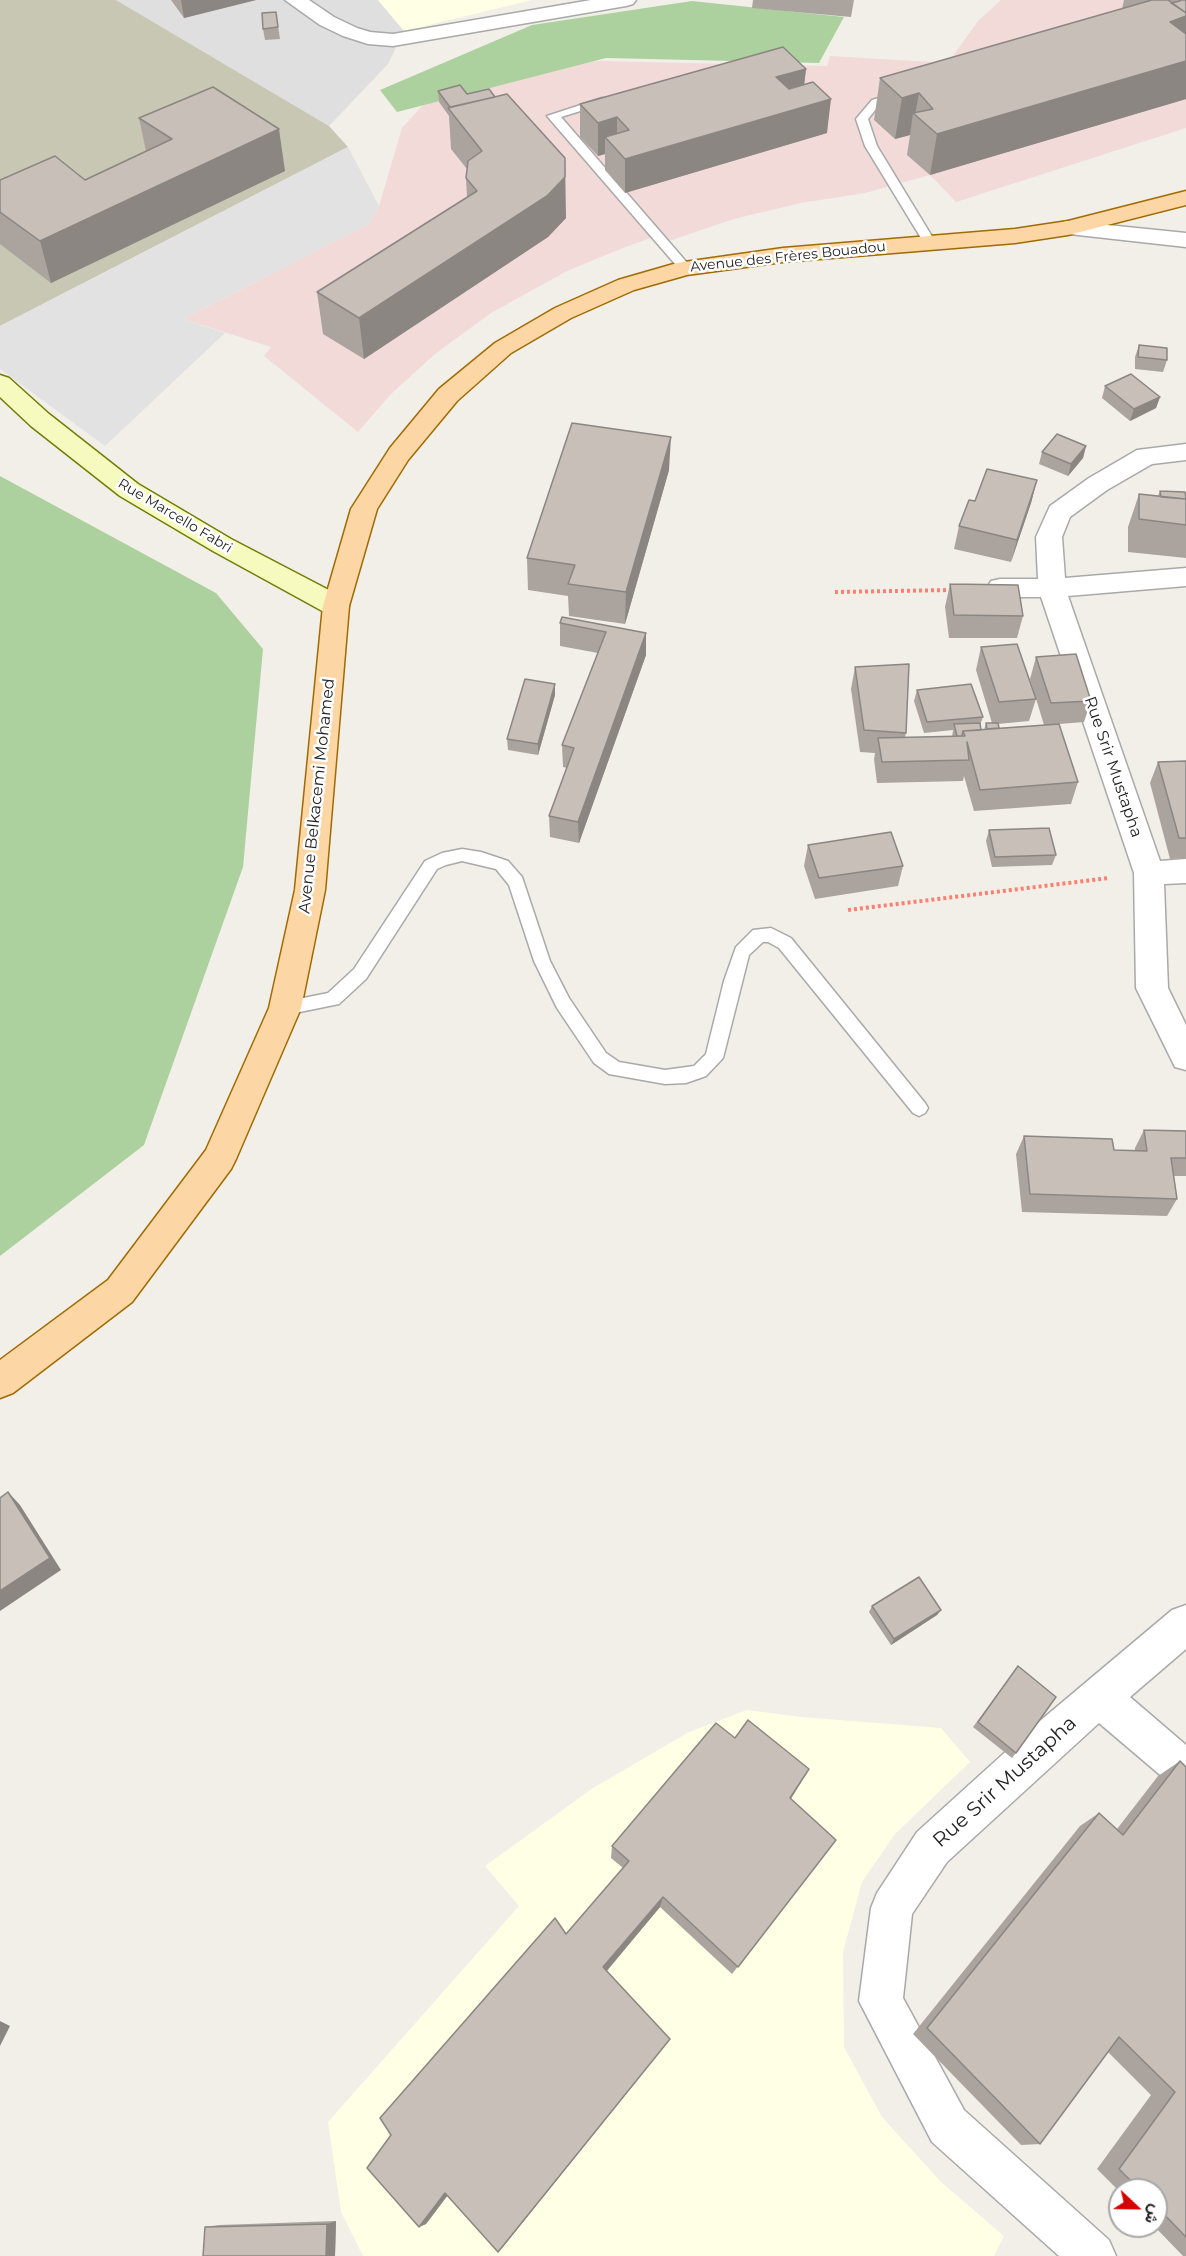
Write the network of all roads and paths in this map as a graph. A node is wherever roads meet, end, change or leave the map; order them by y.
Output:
1 (295, 0) edge
2 (626, 0) edge
3 (910, 91) edge
4 (609, 99) edge
5 (1186, 198) edge
6 (1068, 228) junction
7 (1186, 240) edge
8 (930, 243) junction
9 (685, 268) junction
10 (0, 382) edge
11 (1186, 452) edge
12 (1186, 577) edge
13 (1000, 588) joint
14 (1053, 588) junction
15 (835, 592) dead end
16 (336, 606) junction
17 (1186, 871) edge
18 (1149, 873) junction
19 (848, 910) dead end
20 (285, 1008) junction
21 (1186, 1057) edge
22 (920, 1108) dead end
23 (0, 1381) edge
24 (1186, 1624) edge
25 (1100, 1697) junction
26 (1186, 1771) edge
27 (1093, 2256) edge

1 - 2 street
3 - 8 lane
4 - 9 lane
5 - 6 main road, Avenue des Frères Bouadou
6 - 7 street
6 - 8 main road, Avenue des Frères Bouadou
8 - 9 main road, Avenue des Frères Bouadou
9 - 16 main road, Avenue des Frères Bouadou
10 - 16 street, Rue Marcello Fabri
11 - 14 street, Rue Srir Mustapha
12 - 14 street
13 - 14 street
13 - 15 path
14 - 18 street, Rue Srir Mustapha
16 - 20 main road, Avenue Belkacemi Mohamed
17 - 18 street
18 - 19 path
18 - 21 street, Rue Srir Mustapha
20 - 22 lane
20 - 23 main road, Avenue Belkacemi Mohamed
24 - 25 street, Rue Srir Mustapha
25 - 26 street
25 - 27 street, Rue Srir Mustapha

